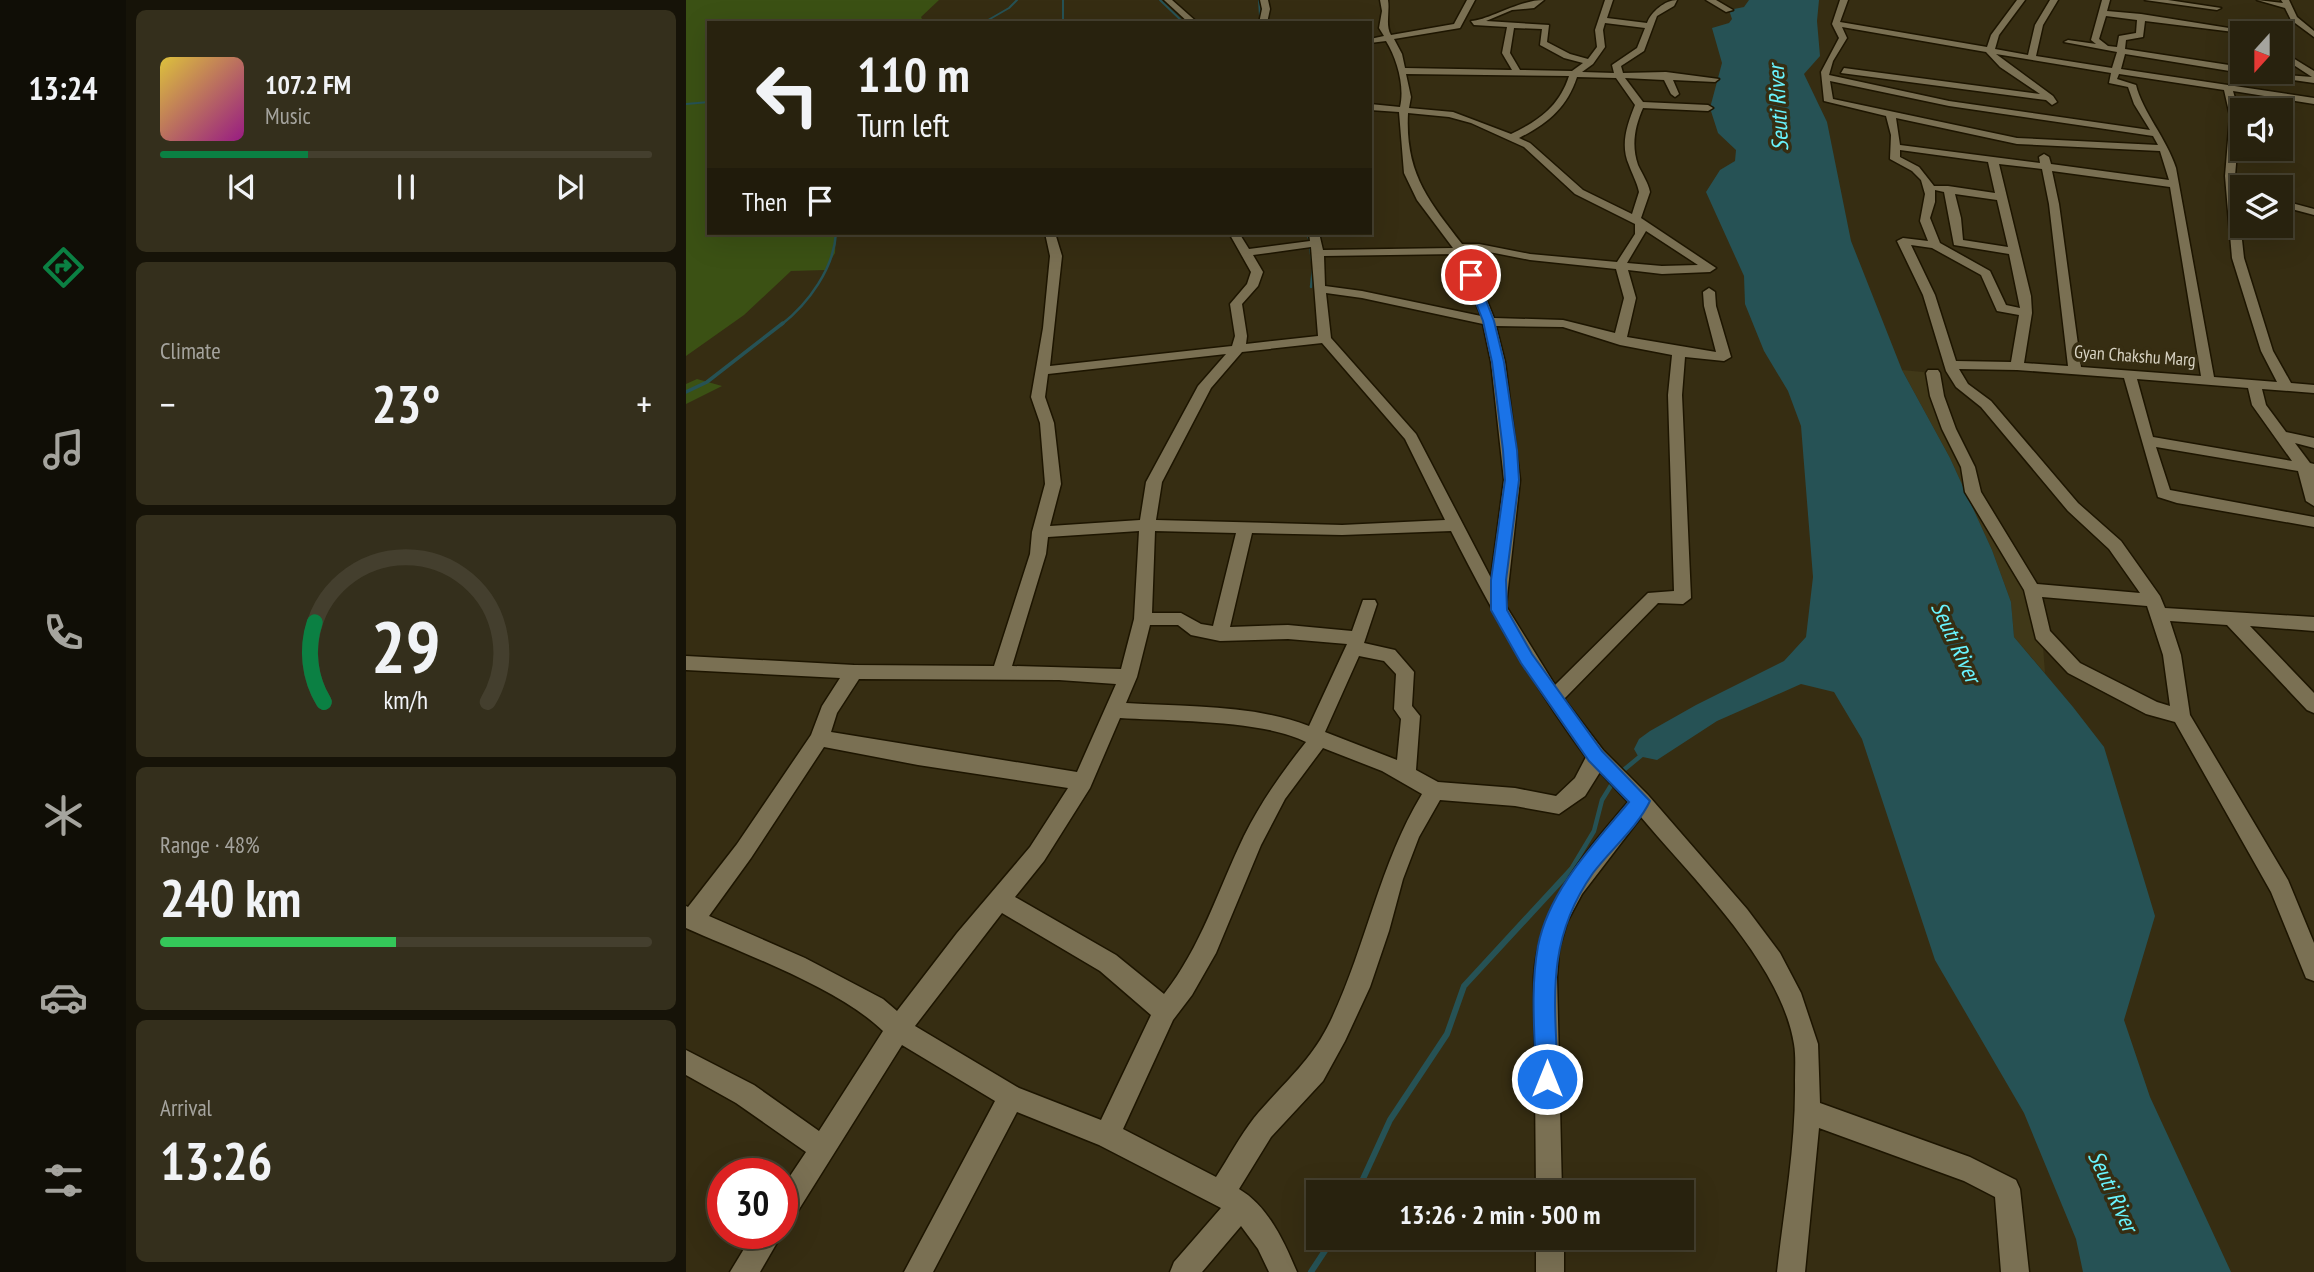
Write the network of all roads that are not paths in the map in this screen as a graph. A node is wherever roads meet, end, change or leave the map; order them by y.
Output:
1 (1168, 0) edge
2 (1264, 0) edge
3 (1384, 0) edge
4 (1471, 0) edge
5 (1540, 0) edge
6 (1609, 0) edge
7 (1673, 0) edge
8 (1710, 0) edge
9 (1844, 0) edge
10 (2021, 0) edge
11 (2054, 0) edge
12 (2106, 0) edge
13 (2149, 0) edge
14 (2206, 0) edge
15 (2261, 0) edge
16 (2286, 3) edge
17 (1729, 10) dead end
18 (2102, 13) junction
19 (2223, 13) junction
20 (2141, 16) junction
21 (1601, 20) junction
22 (1192, 21) edge
23 (1263, 21) edge
24 (2234, 21) edge
25 (1474, 23) junction
26 (1511, 24) junction
27 (1836, 24) junction
28 (1457, 26) junction
29 (1651, 26) junction
30 (2230, 30) edge
31 (2314, 35) edge
32 (1388, 37) junction
33 (1843, 38) junction
34 (1855, 39) dead end
35 (1372, 41) edge
36 (2068, 42) dead end
37 (2104, 46) junction
38 (2121, 49) junction
39 (1990, 51) junction
40 (2031, 59) junction
41 (1984, 60) dead end
42 (2293, 60) joint
43 (1590, 62) junction
44 (2000, 62) junction
45 (2314, 63) edge
46 (2230, 68) edge
47 (1402, 71) junction
48 (2117, 71) junction
49 (1826, 73) junction
50 (1518, 74) junction
51 (1574, 74) junction
52 (1618, 74) junction
53 (1666, 75) junction
54 (2293, 75) edge
55 (2314, 77) edge
56 (1715, 79) dead end
57 (2228, 89) junction
58 (1675, 94) dead end
59 (2050, 98) junction
60 (2314, 101) edge
61 (1640, 105) junction
62 (1372, 107) edge
63 (1406, 108) junction
64 (1708, 108) dead end
65 (1890, 115) junction
66 (2056, 122) junction
67 (2157, 134) junction
68 (1510, 138) junction
69 (2042, 144) junction
70 (1896, 147) junction
71 (2165, 148) junction
72 (1993, 161) junction
73 (2046, 167) junction
74 (2236, 175) edge
75 (2174, 184) junction
76 (1929, 187) junction
77 (1948, 189) junction
78 (2000, 197) junction
79 (2293, 206) edge
80 (2314, 212) edge
81 (1638, 220) junction
82 (1051, 235) edge
83 (1235, 235) edge
84 (2237, 238) edge
85 (1317, 243) edge
86 (1935, 244) junction
87 (1460, 250) junction
88 (2015, 251) junction
89 (1245, 253) junction
90 (1621, 264) junction
91 (1320, 289) junction
92 (1709, 292) dead end
93 (2026, 313) junction
94 (1489, 321) junction
95 (1325, 339) junction
96 (1620, 341) junction
97 (1238, 349) junction
98 (1679, 354) junction
99 (1952, 365) junction
100 (2017, 366) junction
101 (1041, 371) junction
102 (2075, 371) junction
103 (1933, 373) dead end
104 (2130, 377) junction
105 (2208, 381) junction
106 (2254, 384) junction
107 (2286, 387) junction
108 (2314, 389) edge
109 (2284, 436) junction
110 (2147, 440) junction
111 (2314, 443) edge
112 (2309, 467) edge
113 (2314, 501) edge
114 (2314, 522) edge
115 (1454, 524) junction
116 (1146, 525) junction
117 (1245, 529) junction
118 (1040, 532) junction
119 (2032, 590) junction
120 (1369, 604) dead end
121 (2158, 607) junction
122 (1499, 610) junction
123 (2230, 617) junction
124 (1143, 619) junction
125 (2314, 624) edge
126 (1220, 634) junction
127 (1356, 643) junction
128 (686, 663) edge
129 (855, 672) junction
130 (1001, 673) junction
131 (1128, 677) junction
132 (1553, 698) junction
133 (2314, 705) edge
134 (1114, 710) junction
135 (2181, 716) junction
136 (818, 738) junction
137 (1316, 738) junction
138 (1602, 762) junction
139 (1406, 773) junction
140 (1083, 782) junction
141 (1435, 791) junction
142 (1633, 792) junction
143 (999, 900) junction
144 (689, 918) edge
145 (2314, 970) edge
146 (1165, 1012) junction
147 (898, 1029) junction
148 (686, 1062) edge
149 (1011, 1097) junction
150 (1808, 1111) junction
151 (1107, 1135) junction
152 (823, 1149) junction
153 (1549, 1180) edge
154 (798, 1188) edge
155 (1231, 1199) junction
156 (759, 1249) edge
157 (1549, 1250) edge
158 (744, 1272) edge
159 (918, 1272) edge
160 (1184, 1272) edge
161 (1283, 1272) edge
162 (1550, 1272) edge
163 (1791, 1272) edge
164 (2015, 1272) edge

1 - 22 street
2 - 23 street
3 - 32 street
4 - 28 street
5 - 25 street
6 - 21 street
7 - 29 street
8 - 17 street
9 - 27 street
10 - 39 street
11 - 40 street
12 - 18 street
13 - 19 street
14 - 19 street
15 - 16 street
16 - 31 street
18 - 20 street
18 - 37 street
19 - 24 street
20 - 30 street
20 - 38 street
21 - 29 street
21 - 43 street
25 - 26 street
25 - 28 street
26 - 43 street
26 - 50 street
27 - 33 street
27 - 39 street
28 - 32 street
29 - 52 street
32 - 35 street
32 - 47 street
33 - 34 street
33 - 49 street
36 - 37 street
37 - 38 street
38 - 46 street
38 - 48 street
39 - 40 street
39 - 44 street
40 - 48 street
41 - 44 street
42 - 45 street
42 - 55 street
43 - 51 street
44 - 59 street
47 - 50 street
47 - 63 street
48 - 57 street
48 - 67 street
49 - 59 street
49 - 65 street
49 - 66 street
50 - 51 street
51 - 52 street
51 - 68 street
52 - 53 street
52 - 61 street
53 - 56 street
53 - 58 street
54 - 55 street
57 - 60 street
57 - 74 street
59 - 66 street
61 - 64 street
61 - 81 street
62 - 63 street
63 - 68 street
63 - 87 street
65 - 69 street
65 - 70 street
66 - 67 street
67 - 71 street
68 - 81 street
69 - 71 street
69 - 73 street
70 - 72 street
70 - 76 street
71 - 75 street
72 - 73 street
72 - 78 street
73 - 75 street
73 - 102 street
75 - 105 street
76 - 77 street
76 - 86 street
77 - 78 street
77 - 88 street
78 - 88 street
79 - 80 street
81 - 90 street
81 - 90 street
82 - 101 street
83 - 89 street
84 - 107 street
85 - 87 street
85 - 89 street
85 - 91 street
86 - 93 street
86 - 99 street
87 - 90 street
87 - 94 street
88 - 93 street
89 - 97 street
90 - 96 street
91 - 94 street
91 - 95 street
92 - 98 street
93 - 100 street
94 - 96 street
94 - 122 street
95 - 97 street
95 - 115 street
96 - 98 street
97 - 101 street
97 - 116 street
98 - 132 street
99 - 100 street, Gyan Chakshu Marg
99 - 121 street
100 - 102 street, Gyan Chakshu Marg
101 - 118 street
102 - 104 street, Gyan Chakshu Marg
103 - 119 street
104 - 105 street, Gyan Chakshu Marg
104 - 110 street
105 - 106 street, Gyan Chakshu Marg
106 - 107 street, Gyan Chakshu Marg
106 - 109 street
107 - 108 street, Gyan Chakshu Marg
109 - 111 street
109 - 112 street
110 - 112 street
110 - 114 street
112 - 113 street
115 - 117 street
115 - 122 street
116 - 117 street
116 - 118 street
116 - 124 street
117 - 126 street
118 - 130 street
119 - 121 street
119 - 135 street
120 - 127 street
121 - 123 street
121 - 135 street
122 - 132 street
123 - 125 street
123 - 133 street
124 - 126 street
124 - 131 street
126 - 127 street
127 - 137 street
127 - 139 street
128 - 129 street
129 - 130 street
129 - 136 street
130 - 131 street
131 - 134 street
132 - 138 street
134 - 137 street
134 - 140 street
135 - 145 street
136 - 140 street
136 - 144 street
137 - 139 street
137 - 146 street
138 - 141 street
138 - 142 street
139 - 141 street
140 - 143 street
141 - 155 street
142 - 150 street
142 - 153 street
143 - 146 street
143 - 147 street
144 - 147 street
146 - 151 street
147 - 149 street
147 - 152 street
148 - 152 street
149 - 151 street
149 - 159 street
150 - 163 street
150 - 164 street
151 - 155 street
152 - 154 street
155 - 160 street
155 - 161 street
156 - 158 street
157 - 162 street

